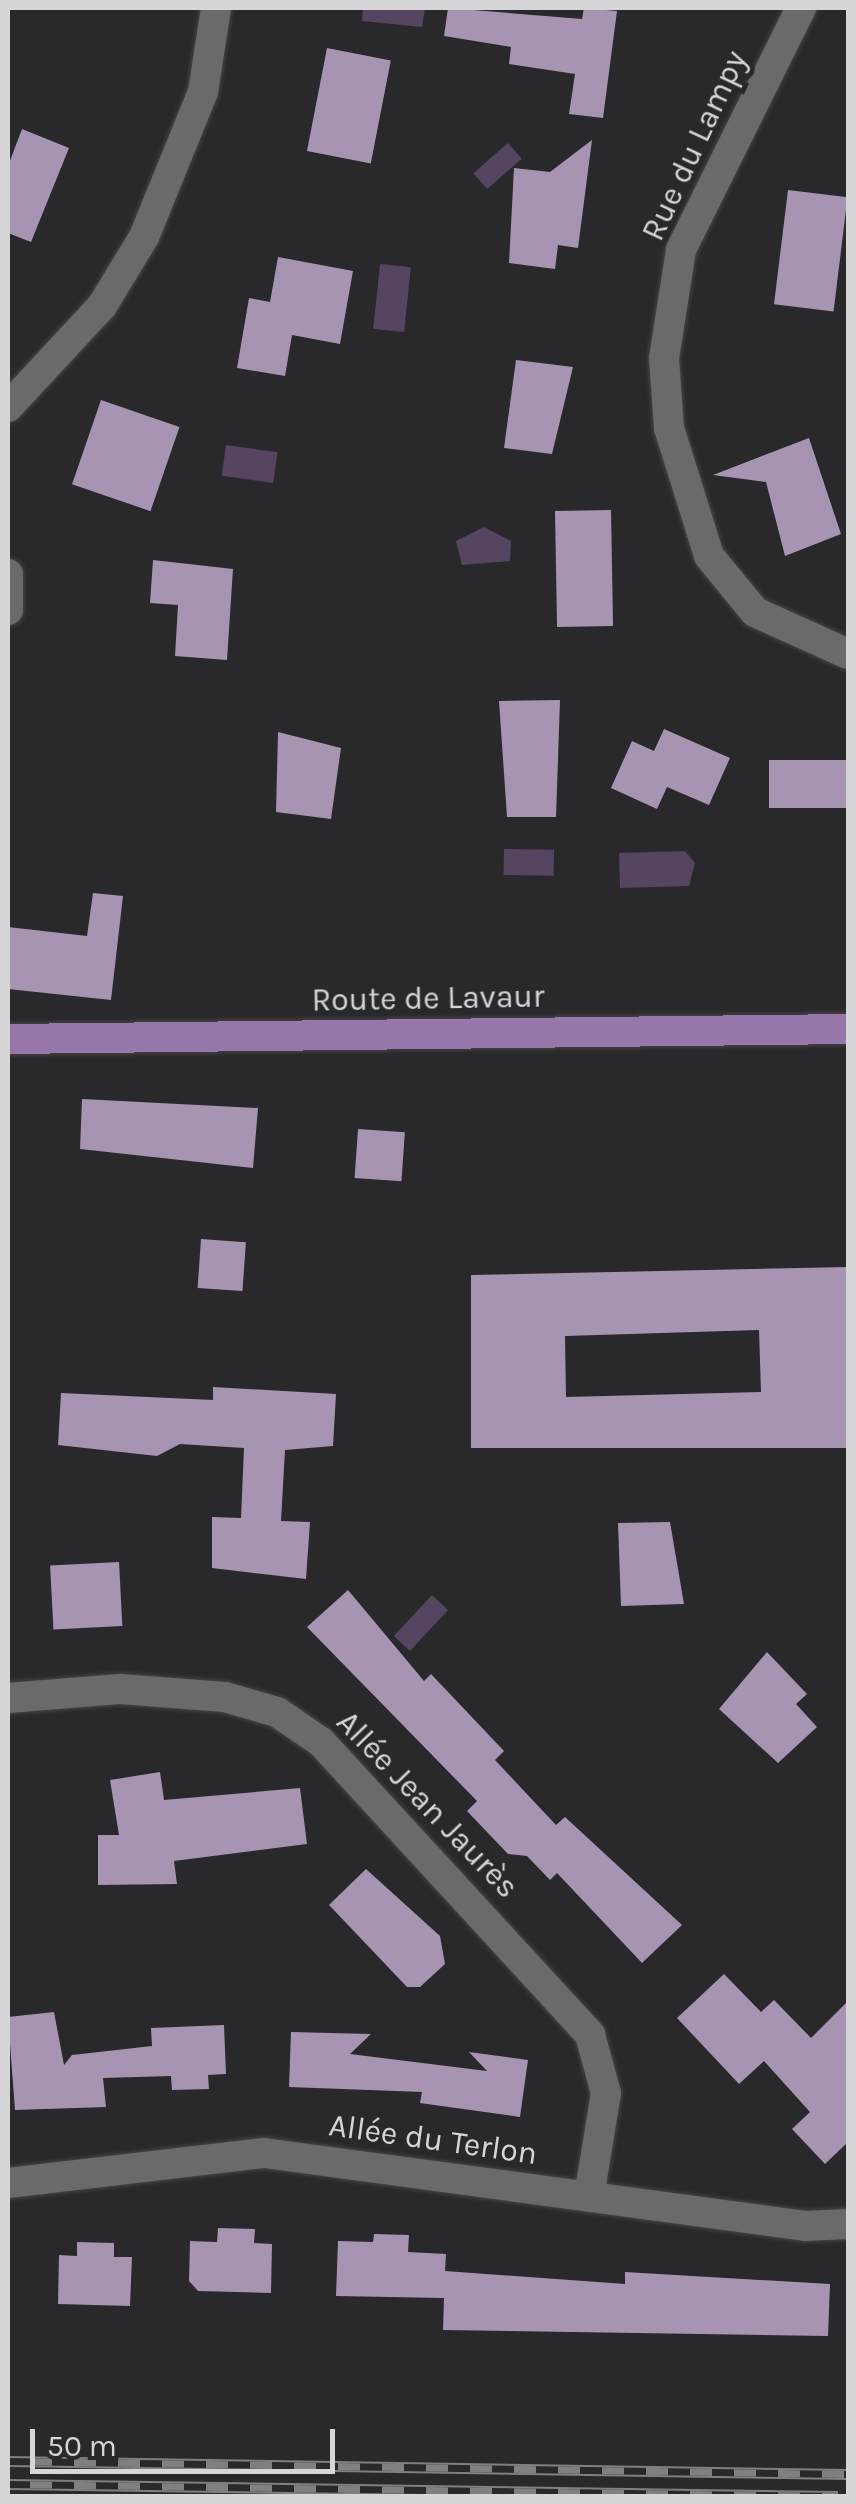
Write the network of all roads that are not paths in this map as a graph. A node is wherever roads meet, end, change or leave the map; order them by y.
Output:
1 (216, 8) edge
2 (801, 8) edge
3 (8, 407) edge
4 (8, 574) edge
5 (8, 610) edge
6 (848, 654) edge
7 (848, 1029) edge
8 (8, 1038) edge
9 (8, 1698) edge
10 (8, 2184) edge
11 (589, 2197) junction
12 (848, 2224) edge

1 - 3 street
2 - 6 street, Rue du Lampy
4 - 5 street
7 - 8 main road, Route de Lavaur
9 - 11 street, Allée Jean Jaurès
10 - 11 street, Allée du Terlon
11 - 12 street, Allée du Terlon

